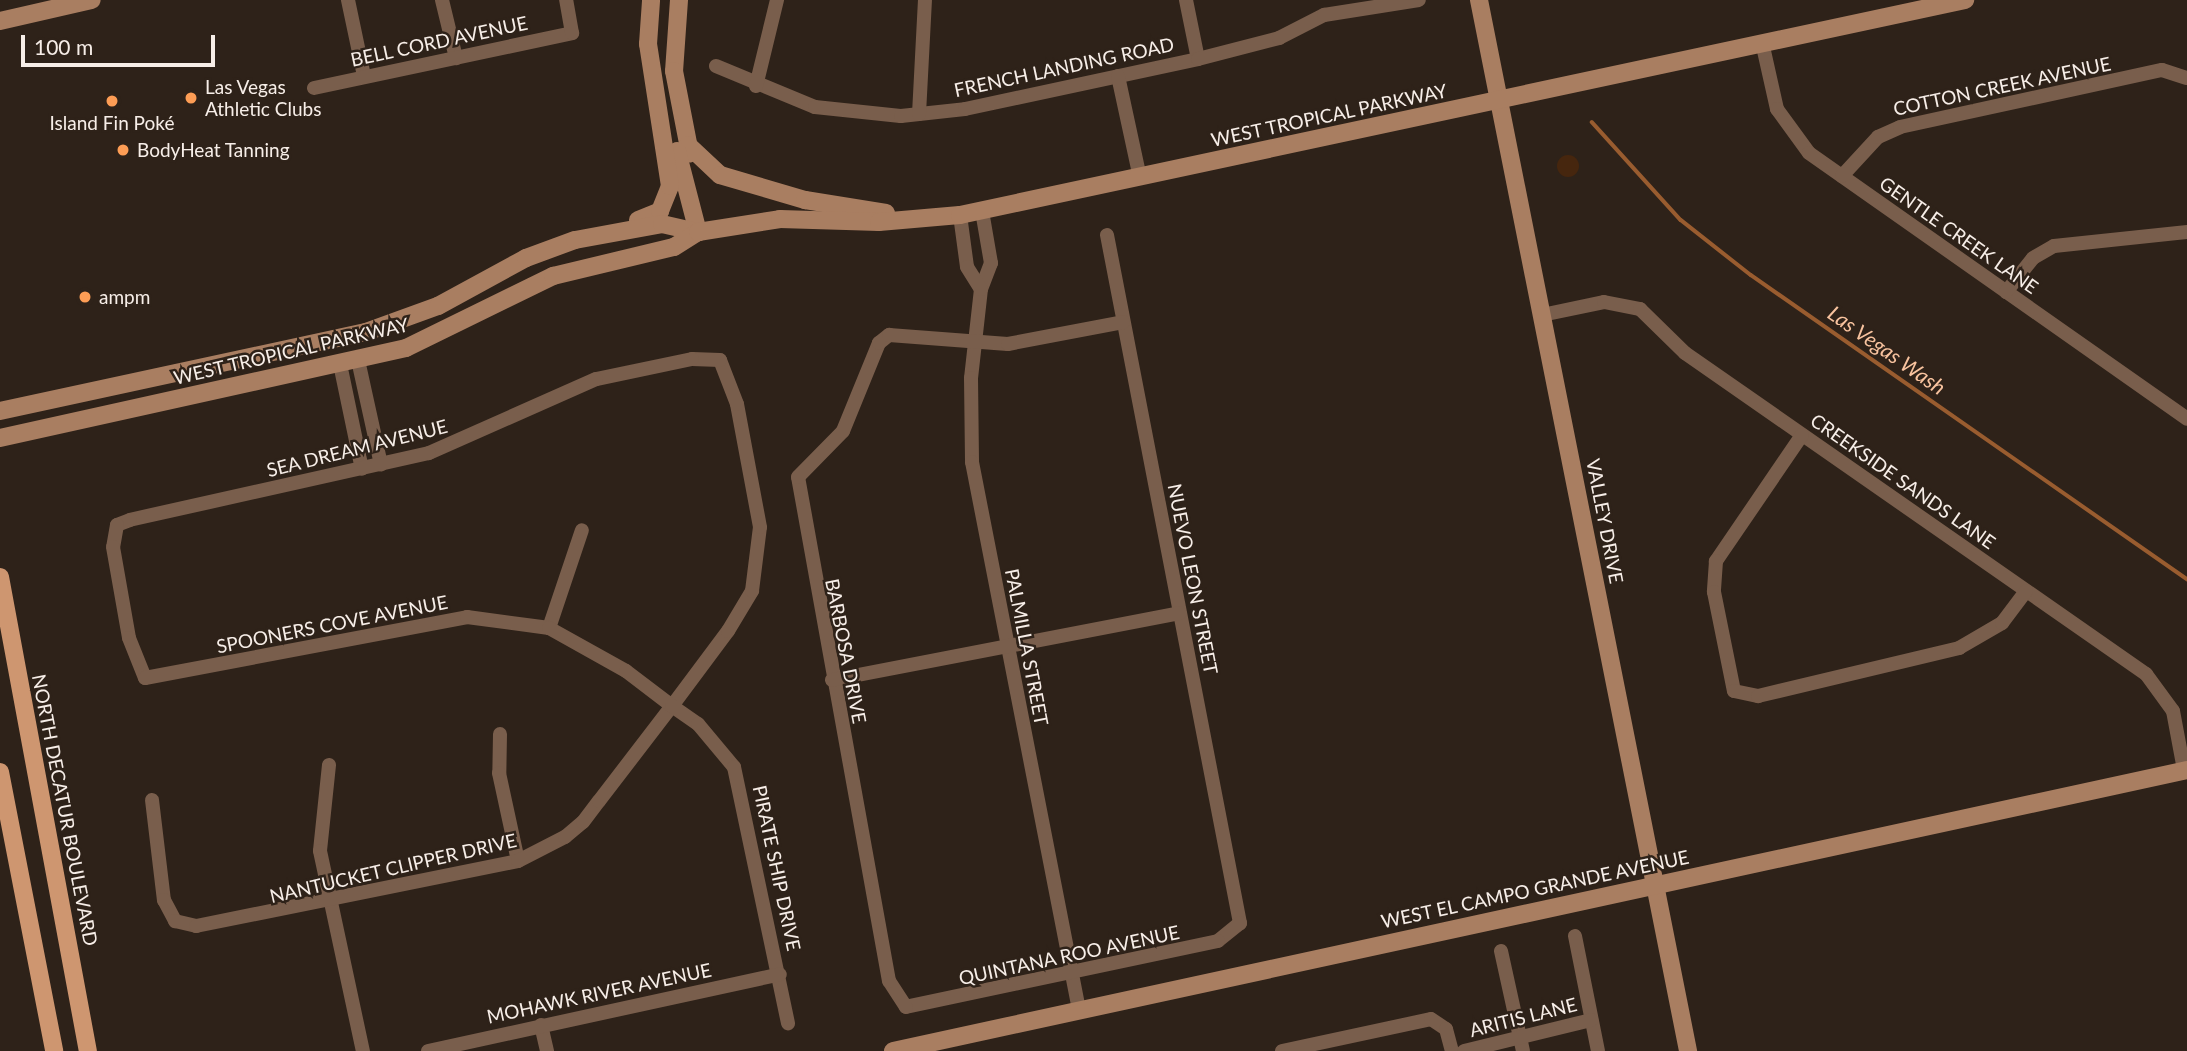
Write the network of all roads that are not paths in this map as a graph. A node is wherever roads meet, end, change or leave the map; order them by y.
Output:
1 (92, 0) edge
2 (348, 0) edge
3 (442, 0) edge
4 (566, 0) edge
5 (679, 0) edge
6 (777, 0) edge
7 (925, 0) edge
8 (1186, 0) edge
9 (1419, 0) edge
10 (1479, 0) edge
11 (1965, 0) edge
12 (651, 1) edge
13 (54, 4) edge
14 (1336, 6) edge
15 (0, 21) edge
16 (1762, 42) junction
17 (456, 58) junction
18 (1198, 59) junction
19 (716, 66) dead end
20 (364, 76) junction
21 (1118, 76) junction
22 (2187, 78) edge
23 (756, 86) junction
24 (314, 88) dead end
25 (1499, 99) junction
26 (919, 114) junction
27 (688, 145) junction
28 (1842, 176) junction
29 (1140, 178) junction
30 (982, 211) junction
31 (960, 215) junction
32 (930, 220) junction
33 (698, 232) junction
34 (2187, 232) edge
35 (1107, 234) dead end
36 (575, 240) junction
37 (990, 254) junction
38 (966, 258) junction
39 (981, 289) junction
40 (2006, 292) junction
41 (1542, 315) junction
42 (1124, 321) junction
43 (342, 337) junction
44 (977, 341) junction
45 (720, 360) joint
46 (349, 362) junction
47 (0, 411) edge
48 (2187, 419) edge
49 (372, 423) junction
50 (353, 427) junction
51 (1802, 435) junction
52 (0, 438) edge
53 (381, 465) junction
54 (362, 469) junction
55 (582, 530) dead end
56 (0, 577) edge
57 (2026, 590) junction
58 (1180, 613) junction
59 (549, 628) junction
60 (1007, 646) junction
61 (145, 678) joint
62 (832, 680) junction
63 (672, 706) junction
64 (500, 734) dead end
65 (329, 765) dead end
66 (2185, 770) edge
67 (0, 772) edge
68 (152, 800) dead end
69 (518, 861) junction
70 (1655, 884) junction
71 (331, 903) junction
72 (1237, 931) joint
73 (1575, 936) dead end
74 (1501, 951) dead end
75 (1071, 973) junction
76 (779, 974) junction
77 (906, 1007) joint
78 (1079, 1010) junction
79 (1591, 1020) junction
80 (788, 1023) dead end
81 (541, 1026) junction
82 (1521, 1044) edge
83 (54, 1051) edge
84 (88, 1051) edge
85 (363, 1051) edge
86 (428, 1051) edge
87 (547, 1051) edge
88 (893, 1051) edge
89 (1283, 1051) edge
90 (1452, 1051) edge
91 (1464, 1051) edge
92 (1598, 1051) edge
93 (1688, 1051) edge

1 - 13 main road
2 - 20 street
3 - 17 street
4 - 17 street, BELL CORD AVENUE
5 - 27 main road
6 - 23 street
7 - 26 street
8 - 18 street
9 - 14 street, FRENCH LANDING ROAD
10 - 25 main road, VALLEY DRIVE
11 - 16 main road, WEST TROPICAL PARKWAY
12 - 33 main road
12 - 36 main road
13 - 15 main road
14 - 18 street, FRENCH LANDING ROAD
16 - 25 main road, WEST TROPICAL PARKWAY
16 - 28 street, GENTLE CREEK LANE
17 - 20 street, BELL CORD AVENUE
18 - 21 street, FRENCH LANDING ROAD
19 - 23 street, FRENCH LANDING ROAD
20 - 24 street, BELL CORD AVENUE
21 - 26 street, FRENCH LANDING ROAD
21 - 29 street
22 - 28 street, COTTON CREEK AVENUE
23 - 26 street, FRENCH LANDING ROAD
25 - 29 main road, WEST TROPICAL PARKWAY
25 - 41 main road, VALLEY DRIVE
27 - 32 main road
27 - 33 main road
28 - 40 street, GENTLE CREEK LANE
29 - 30 main road, WEST TROPICAL PARKWAY
30 - 31 main road, WEST TROPICAL PARKWAY
30 - 37 street, PALMILLA STREET
31 - 32 main road, WEST TROPICAL PARKWAY
31 - 38 street
32 - 33 main road, WEST TROPICAL PARKWAY
33 - 36 main road, WEST TROPICAL PARKWAY
33 - 46 main road, WEST TROPICAL PARKWAY
34 - 40 street
35 - 42 street, NUEVO LEON STREET
36 - 43 main road, WEST TROPICAL PARKWAY
37 - 38 street
37 - 39 street, PALMILLA STREET
38 - 39 street
39 - 44 street, PALMILLA STREET
40 - 48 street, GENTLE CREEK LANE
41 - 51 street, CREEKSIDE SANDS LANE
41 - 70 main road, VALLEY DRIVE
42 - 44 street
42 - 58 street, NUEVO LEON STREET
43 - 46 street
43 - 47 main road, WEST TROPICAL PARKWAY
44 - 60 street, PALMILLA STREET
44 - 62 street, BARBOSA DRIVE
45 - 53 street, SEA DREAM AVENUE
45 - 63 street, NANTUCKET CLIPPER DRIVE
46 - 49 street
46 - 50 street
46 - 52 main road, WEST TROPICAL PARKWAY
49 - 50 street
49 - 53 street
50 - 54 street
51 - 57 street, CREEKSIDE SANDS LANE
51 - 57 street
53 - 54 street, SEA DREAM AVENUE
54 - 61 street, SEA DREAM AVENUE
55 - 59 street
56 - 84 main road, NORTH DECATUR BOULEVARD
57 - 66 street, CREEKSIDE SANDS LANE
58 - 60 street
58 - 72 street, NUEVO LEON STREET
59 - 61 street, SPOONERS COVE AVENUE
59 - 63 street, SPOONERS COVE AVENUE
60 - 62 street
60 - 75 street, PALMILLA STREET
62 - 77 street, BARBOSA DRIVE
63 - 69 street, NANTUCKET CLIPPER DRIVE
63 - 76 street, PIRATE SHIP DRIVE
64 - 69 street
65 - 71 street
66 - 70 main road, WEST EL CAMPO GRANDE AVENUE
67 - 83 main road
68 - 71 street, NANTUCKET CLIPPER DRIVE
69 - 71 street, NANTUCKET CLIPPER DRIVE
70 - 78 main road, WEST EL CAMPO GRANDE AVENUE
70 - 93 main road, VALLEY DRIVE
71 - 85 street
72 - 75 street, QUINTANA ROO AVENUE
73 - 79 street
74 - 82 street
75 - 77 street, QUINTANA ROO AVENUE
75 - 78 street, PALMILLA STREET
76 - 80 street, PIRATE SHIP DRIVE
76 - 81 street, MOHAWK RIVER AVENUE
78 - 88 main road, WEST EL CAMPO GRANDE AVENUE
79 - 82 street, ARITIS LANE
79 - 92 street
81 - 86 street, MOHAWK RIVER AVENUE
81 - 87 street
82 - 91 street, ARITIS LANE
89 - 90 street

